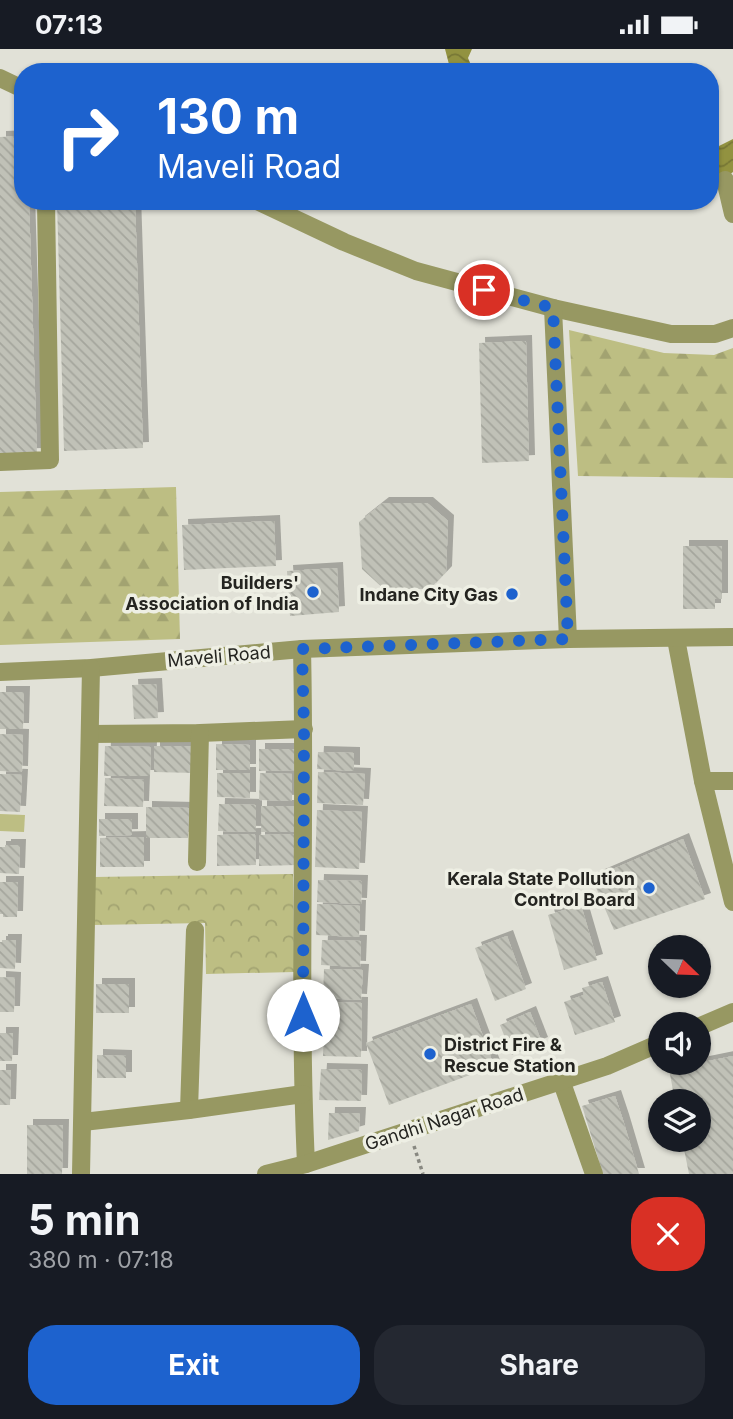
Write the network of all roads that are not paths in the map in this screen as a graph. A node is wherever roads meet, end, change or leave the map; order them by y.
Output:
1 (723, 179) edge
2 (46, 210) edge
3 (276, 210) edge
4 (733, 214) edge
5 (553, 308) junction
6 (733, 328) edge
7 (0, 462) edge
8 (733, 637) edge
9 (568, 639) junction
10 (676, 639) junction
11 (302, 649) junction
12 (91, 668) junction
13 (0, 672) edge
14 (304, 729) junction
15 (200, 733) junction
16 (90, 734) junction
17 (704, 781) junction
18 (733, 781) edge
19 (197, 862) dead end
20 (730, 880) edge
21 (733, 902) edge
22 (195, 930) dead end
23 (733, 1013) edge
24 (711, 1022) edge
25 (648, 1048) edge
26 (561, 1080) junction
27 (303, 1094) junction
28 (189, 1110) junction
29 (83, 1122) junction
30 (306, 1164) junction
31 (81, 1174) edge
32 (265, 1174) edge
33 (594, 1174) edge

1 - 4 street
2 - 7 street
3 - 5 street
5 - 6 street
5 - 9 street
8 - 10 street, Maveli Road
9 - 10 street, Maveli Road
9 - 11 street, Maveli Road
10 - 17 street
11 - 12 street, Maveli Road
11 - 14 street
12 - 13 street, Maveli Road
12 - 16 street
14 - 15 street
14 - 27 street
15 - 16 street
15 - 19 street
16 - 29 street
17 - 18 street
17 - 20 street
20 - 21 street
22 - 28 street
23 - 24 street
25 - 26 street, Gandhi Nagar Road
26 - 30 street, Gandhi Nagar Road
26 - 33 street
27 - 28 street
27 - 30 street
28 - 29 street
29 - 31 street
30 - 32 street, Gandhi Nagar Road

